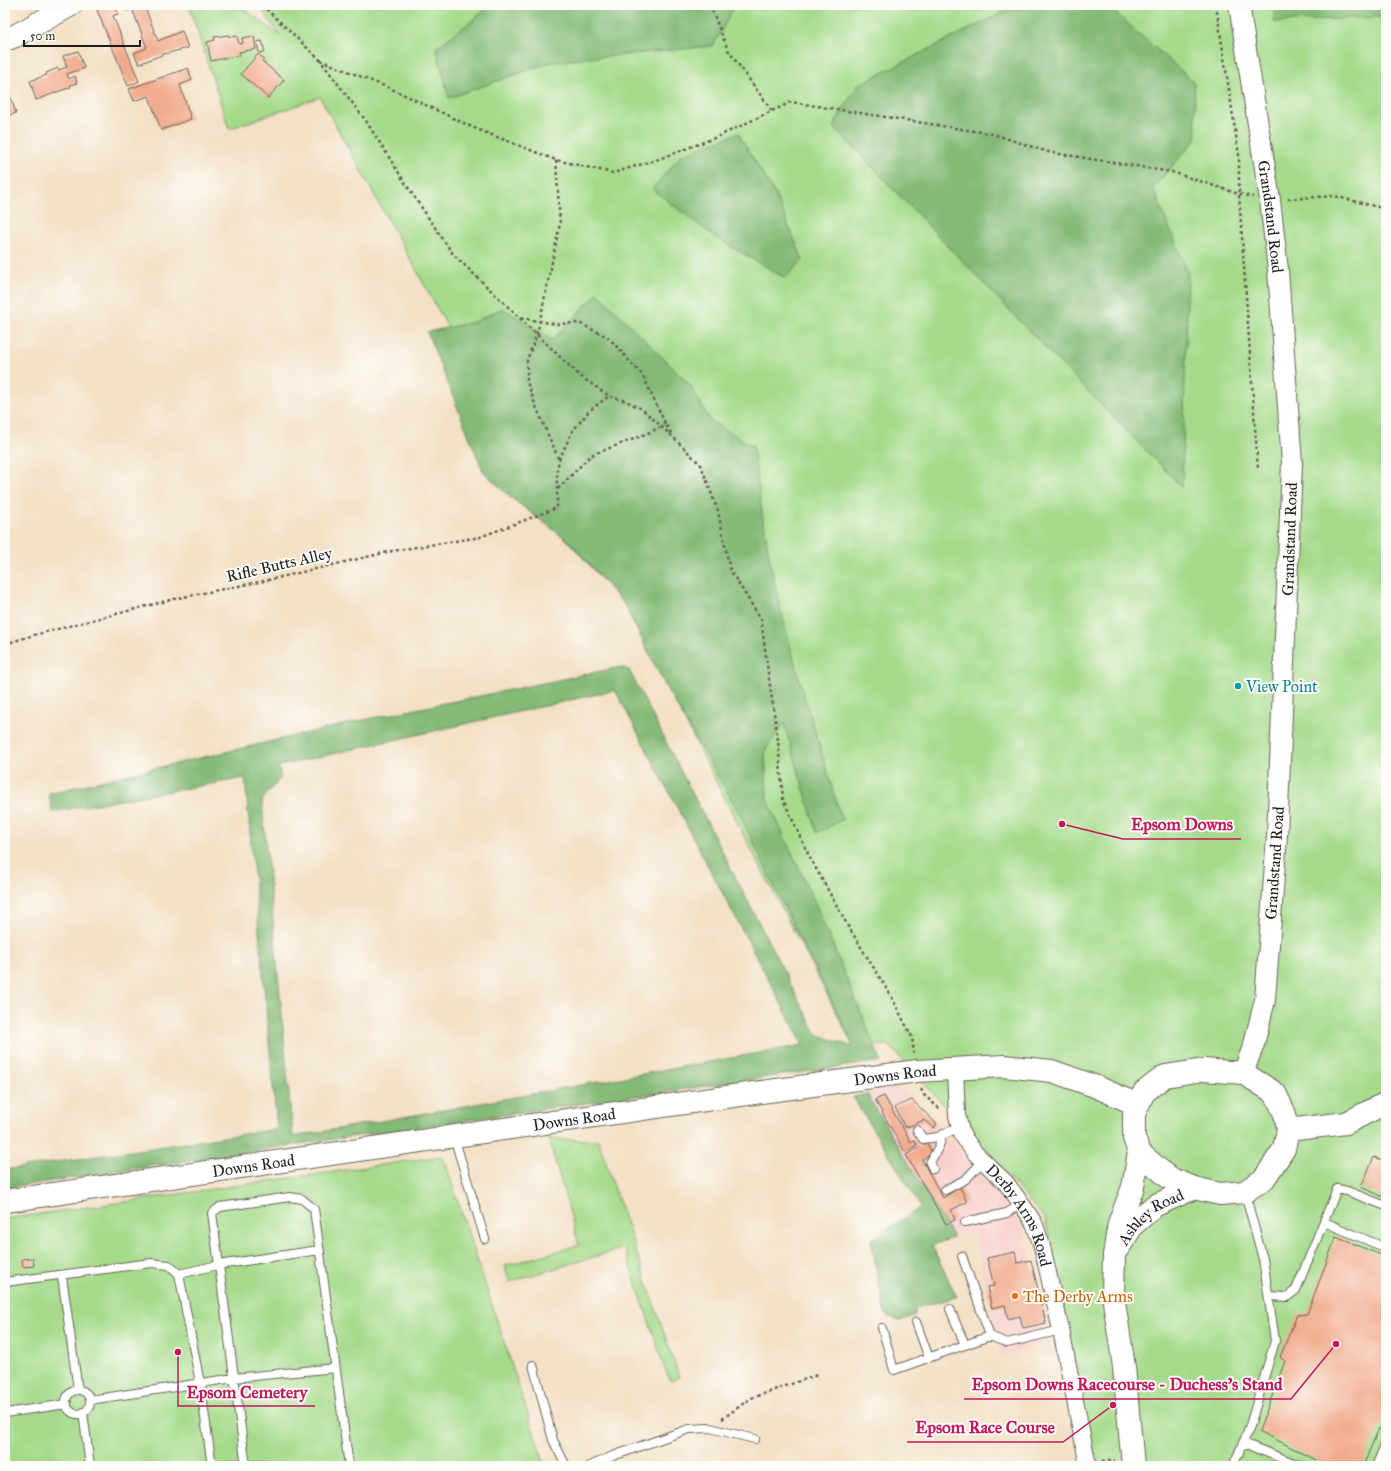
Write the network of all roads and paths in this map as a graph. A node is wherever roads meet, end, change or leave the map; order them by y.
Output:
1 (71, 5) edge
2 (262, 5) edge
3 (710, 5) edge
4 (1216, 5) edge
5 (1239, 5) edge
6 (5, 40) edge
7 (320, 60) junction
8 (772, 111) junction
9 (556, 160) junction
10 (1239, 194) junction
11 (1270, 200) junction
12 (1386, 209) edge
13 (521, 318) junction
14 (540, 321) junction
15 (537, 334) junction
16 (609, 396) junction
17 (665, 423) junction
18 (661, 427) junction
19 (674, 438) junction
20 (559, 460) junction
21 (1258, 470) dead end
22 (557, 489) junction
23 (5, 644) edge
24 (955, 1069) junction
25 (917, 1071) junction
26 (1243, 1073) junction
27 (1386, 1103) edge
28 (1138, 1105) junction
29 (959, 1121) junction
30 (917, 1130) dead end
31 (1288, 1130) junction
32 (943, 1134) junction
33 (454, 1136) junction
34 (1139, 1152) junction
35 (983, 1161) junction
36 (933, 1169) dead end
37 (1194, 1188) junction
38 (945, 1190) dead end
39 (1244, 1192) junction
40 (5, 1201) edge
41 (1021, 1203) junction
42 (1386, 1206) edge
43 (965, 1222) dead end
44 (1324, 1222) junction
45 (485, 1239) dead end
46 (1386, 1248) edge
47 (319, 1250) junction
48 (1114, 1255) junction
49 (962, 1256) dead end
50 (218, 1265) junction
51 (179, 1274) junction
52 (62, 1276) junction
53 (5, 1282) edge
54 (1269, 1296) junction
55 (950, 1309) dead end
56 (916, 1322) dead end
57 (882, 1328) dead end
58 (1061, 1330) junction
59 (990, 1336) junction
60 (965, 1345) junction
61 (929, 1358) junction
62 (533, 1365) dead end
63 (335, 1368) junction
64 (817, 1375) dead end
65 (234, 1378) junction
66 (200, 1384) junction
67 (78, 1390) junction
68 (90, 1400) junction
69 (66, 1404) junction
70 (83, 1412) junction
71 (5, 1413) edge
72 (710, 1428) junction
73 (754, 1439) dead end
74 (1243, 1443) junction
75 (1386, 1443) edge
76 (1133, 1462) edge
77 (1088, 1464) edge
78 (90, 1466) edge
79 (212, 1466) edge
80 (246, 1466) edge
81 (349, 1466) edge
82 (566, 1466) edge
83 (590, 1466) edge
84 (1233, 1466) edge
85 (1302, 1466) edge
86 (1376, 1466) edge

1 - 6 main road
2 - 7 path
3 - 8 path
4 - 10 path
5 - 11 street, Grandstand Road
7 - 9 path
7 - 13 path
8 - 9 path
8 - 10 path
9 - 14 path
10 - 11 path
10 - 21 path
11 - 12 path
11 - 26 street, Grandstand Road
13 - 14 path
13 - 15 path
14 - 15 path
14 - 17 path
15 - 16 path
15 - 20 path
16 - 18 path
16 - 20 path
17 - 18 path
17 - 19 path
18 - 19 path
18 - 22 path
19 - 25 path
20 - 22 path
22 - 23 path, Rifle Butts Alley
24 - 25 main road, Downs Road
24 - 28 main road, Downs Road
24 - 29 street, Derby Arms Road
25 - 29 path
25 - 33 main road, Downs Road
26 - 28 main road
26 - 31 main road
27 - 31 main road
28 - 34 main road
29 - 32 lane
29 - 35 street, Derby Arms Road
30 - 32 lane
31 - 39 main road
32 - 36 lane
33 - 40 main road, Downs Road
33 - 45 lane
34 - 37 main road
34 - 48 main road, Ashley Road
35 - 38 lane
35 - 41 street, Derby Arms Road
37 - 39 main road
37 - 48 main road, Ashley Road
39 - 54 lane
41 - 43 lane
41 - 58 street, Derby Arms Road
42 - 44 lane
44 - 46 lane
44 - 54 lane
47 - 50 lane
47 - 50 lane
47 - 63 lane
48 - 76 main road, Ashley Road
49 - 59 lane
50 - 51 lane
50 - 65 lane
51 - 52 lane
51 - 66 lane
52 - 53 lane
52 - 67 lane
54 - 74 lane
55 - 60 lane
56 - 61 lane
57 - 61 lane
58 - 59 lane
58 - 77 street, Derby Arms Road
59 - 60 lane
60 - 61 lane
62 - 82 lane
63 - 65 lane
63 - 81 lane
64 - 72 path
65 - 66 lane
65 - 80 lane
66 - 68 lane
66 - 79 lane
67 - 68 lane
67 - 69 lane
68 - 70 lane
69 - 70 lane
69 - 71 lane
70 - 78 lane
72 - 73 lane
72 - 83 lane
74 - 84 lane
74 - 85 lane
75 - 86 lane
76 - 77 path

